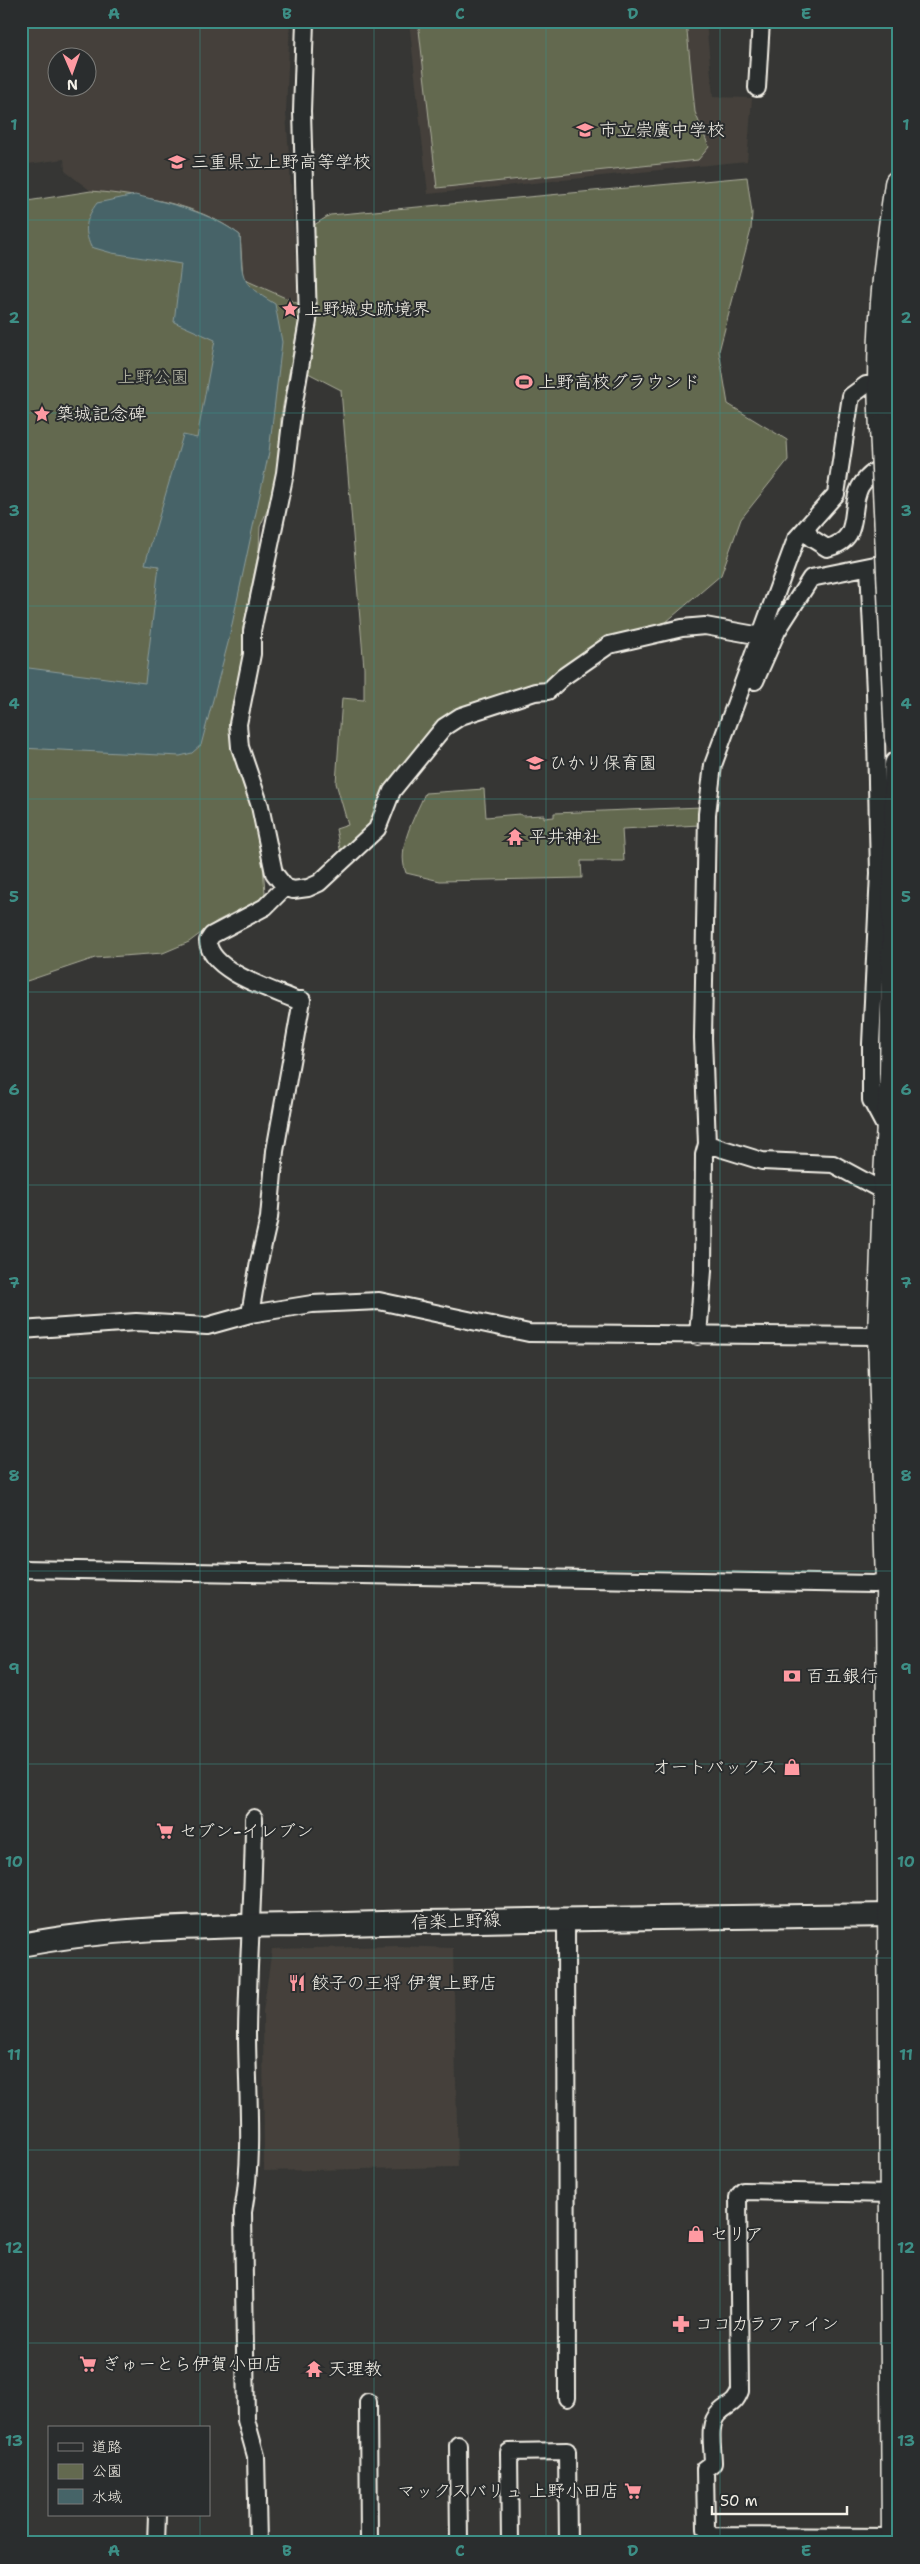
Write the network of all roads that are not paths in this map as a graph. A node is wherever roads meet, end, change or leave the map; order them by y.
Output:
1 (305, 21) edge
2 (761, 21) edge
3 (757, 88) dead end
4 (899, 184) edge
5 (881, 384) junction
6 (899, 453) edge
7 (806, 528) junction
8 (899, 558) edge
9 (869, 567) junction
10 (761, 636) junction
11 (729, 723) junction
12 (899, 738) edge
13 (899, 765) edge
14 (285, 886) junction
15 (895, 1131) edge
16 (707, 1144) junction
17 (893, 1197) edge
18 (250, 1314) junction
19 (21, 1330) edge
20 (698, 1336) junction
21 (882, 1336) junction
22 (21, 1569) edge
23 (890, 1581) junction
24 (254, 1818) dead end
25 (895, 1915) edge
26 (566, 1918) junction
27 (250, 1926) junction
28 (21, 1945) edge
29 (894, 2194) junction
30 (567, 2398) dead end
31 (368, 2402) dead end
32 (458, 2445) dead end
33 (157, 2516) edge
34 (706, 2536) edge
35 (896, 2540) edge
36 (156, 2543) edge
37 (258, 2543) edge
38 (369, 2543) edge
39 (459, 2543) edge
40 (510, 2543) edge
41 (568, 2543) edge

1 - 14 street
2 - 3 street
4 - 5 highway
5 - 7 street
5 - 12 highway, bridge
6 - 7 street
7 - 10 street
8 - 9 street
9 - 11 street
9 - 15 street
10 - 11 street
10 - 14 street
11 - 16 street
13 - 15 highway
14 - 18 street
15 - 17 highway
16 - 17 street
16 - 20 street
17 - 21 highway
18 - 19 street
18 - 20 street
20 - 21 street
21 - 23 highway
22 - 23 street
23 - 25 highway
24 - 27 street
25 - 26 main road, 信楽上野線
25 - 29 highway
26 - 27 main road, 信楽上野線
26 - 30 street
27 - 28 main road, 信楽上野線
27 - 37 street
29 - 34 street
29 - 35 highway
31 - 38 street
32 - 39 street
33 - 36 street
34 - 35 street
40 - 41 street

